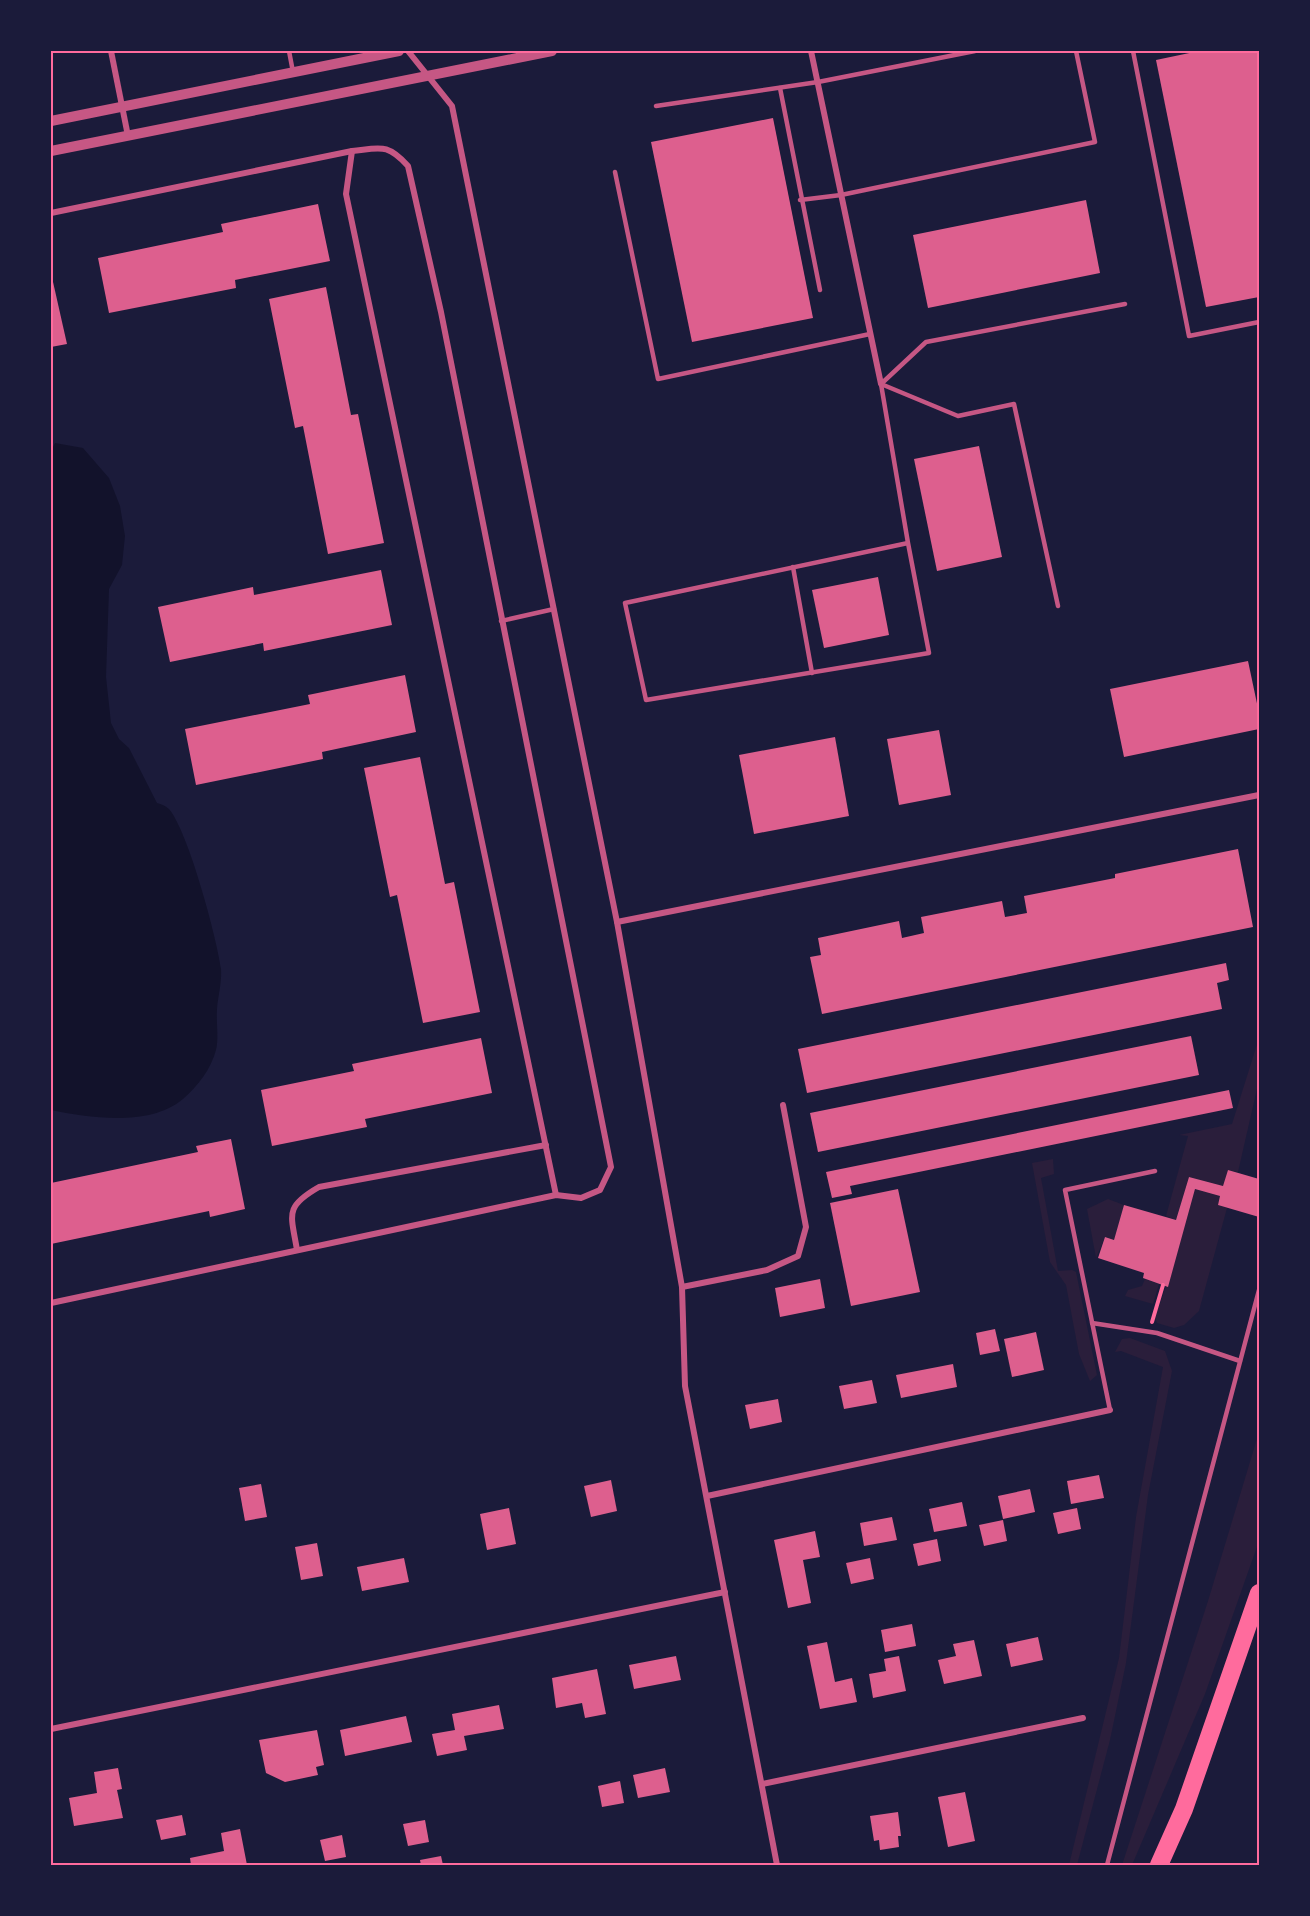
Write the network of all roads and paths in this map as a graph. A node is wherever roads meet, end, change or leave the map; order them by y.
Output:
1 (111, 51) edge
2 (289, 51) edge
3 (399, 51) edge
4 (408, 51) edge
5 (552, 51) edge
6 (811, 51) edge
7 (975, 51) edge
8 (1076, 51) edge
9 (1133, 51) edge
10 (293, 72) junction
11 (428, 77) junction
12 (818, 82) junction
13 (780, 88) junction
14 (122, 106) junction
15 (656, 106) dead end
16 (51, 121) edge
17 (128, 136) junction
18 (51, 151) edge
19 (352, 151) junction
20 (615, 172) dead end
21 (841, 195) junction
22 (800, 200) junction
23 (51, 213) edge
24 (819, 290) dead end
25 (1125, 304) dead end
26 (1259, 321) edge
27 (870, 334) junction
28 (880, 384) junction
29 (908, 543) junction
30 (793, 567) junction
31 (1058, 606) dead end
32 (554, 609) junction
33 (501, 621) junction
34 (812, 673) junction
35 (1259, 795) edge
36 (617, 921) junction
37 (783, 1106) dead end
38 (546, 1145) junction
39 (1155, 1171) dead end
40 (556, 1195) junction
41 (297, 1250) junction
42 (1163, 1285) dead end
43 (682, 1287) junction
44 (1259, 1290) edge
45 (51, 1303) edge
46 (1092, 1323) junction
47 (1149, 1332) junction
48 (1240, 1361) junction
49 (1110, 1410) joint
50 (707, 1496) junction
51 (725, 1592) junction
52 (1259, 1593) edge
53 (1083, 1718) dead end
54 (51, 1730) edge
55 (762, 1784) junction
56 (777, 1865) edge
57 (1107, 1865) edge
58 (1159, 1865) edge

1 - 14 street
2 - 10 lane
3 - 10 street
4 - 11 street
5 - 11 street
6 - 12 street
7 - 12 lane
8 - 21 lane
9 - 26 lane
10 - 14 street
11 - 17 street
11 - 32 street
12 - 13 lane
12 - 21 street
13 - 15 lane
13 - 22 lane
14 - 16 street
14 - 17 street
17 - 18 street
19 - 23 street
19 - 33 street
19 - 38 street
20 - 27 lane
21 - 22 lane
21 - 27 street
22 - 24 lane
25 - 28 lane
27 - 28 street
28 - 29 lane
28 - 31 lane
29 - 30 lane
29 - 34 lane
30 - 34 lane
30 - 34 lane
32 - 33 lane
32 - 36 street
33 - 40 street
35 - 36 street
36 - 43 street
37 - 43 street
38 - 40 street
38 - 41 street
39 - 46 lane
40 - 41 street
41 - 45 street
42 - 47 path
43 - 50 street
44 - 48 lane
46 - 47 lane
46 - 49 lane
47 - 48 lane
48 - 57 lane
49 - 50 street
50 - 51 street
51 - 54 street
51 - 55 street
52 - 58 highway
53 - 55 street
55 - 56 street

